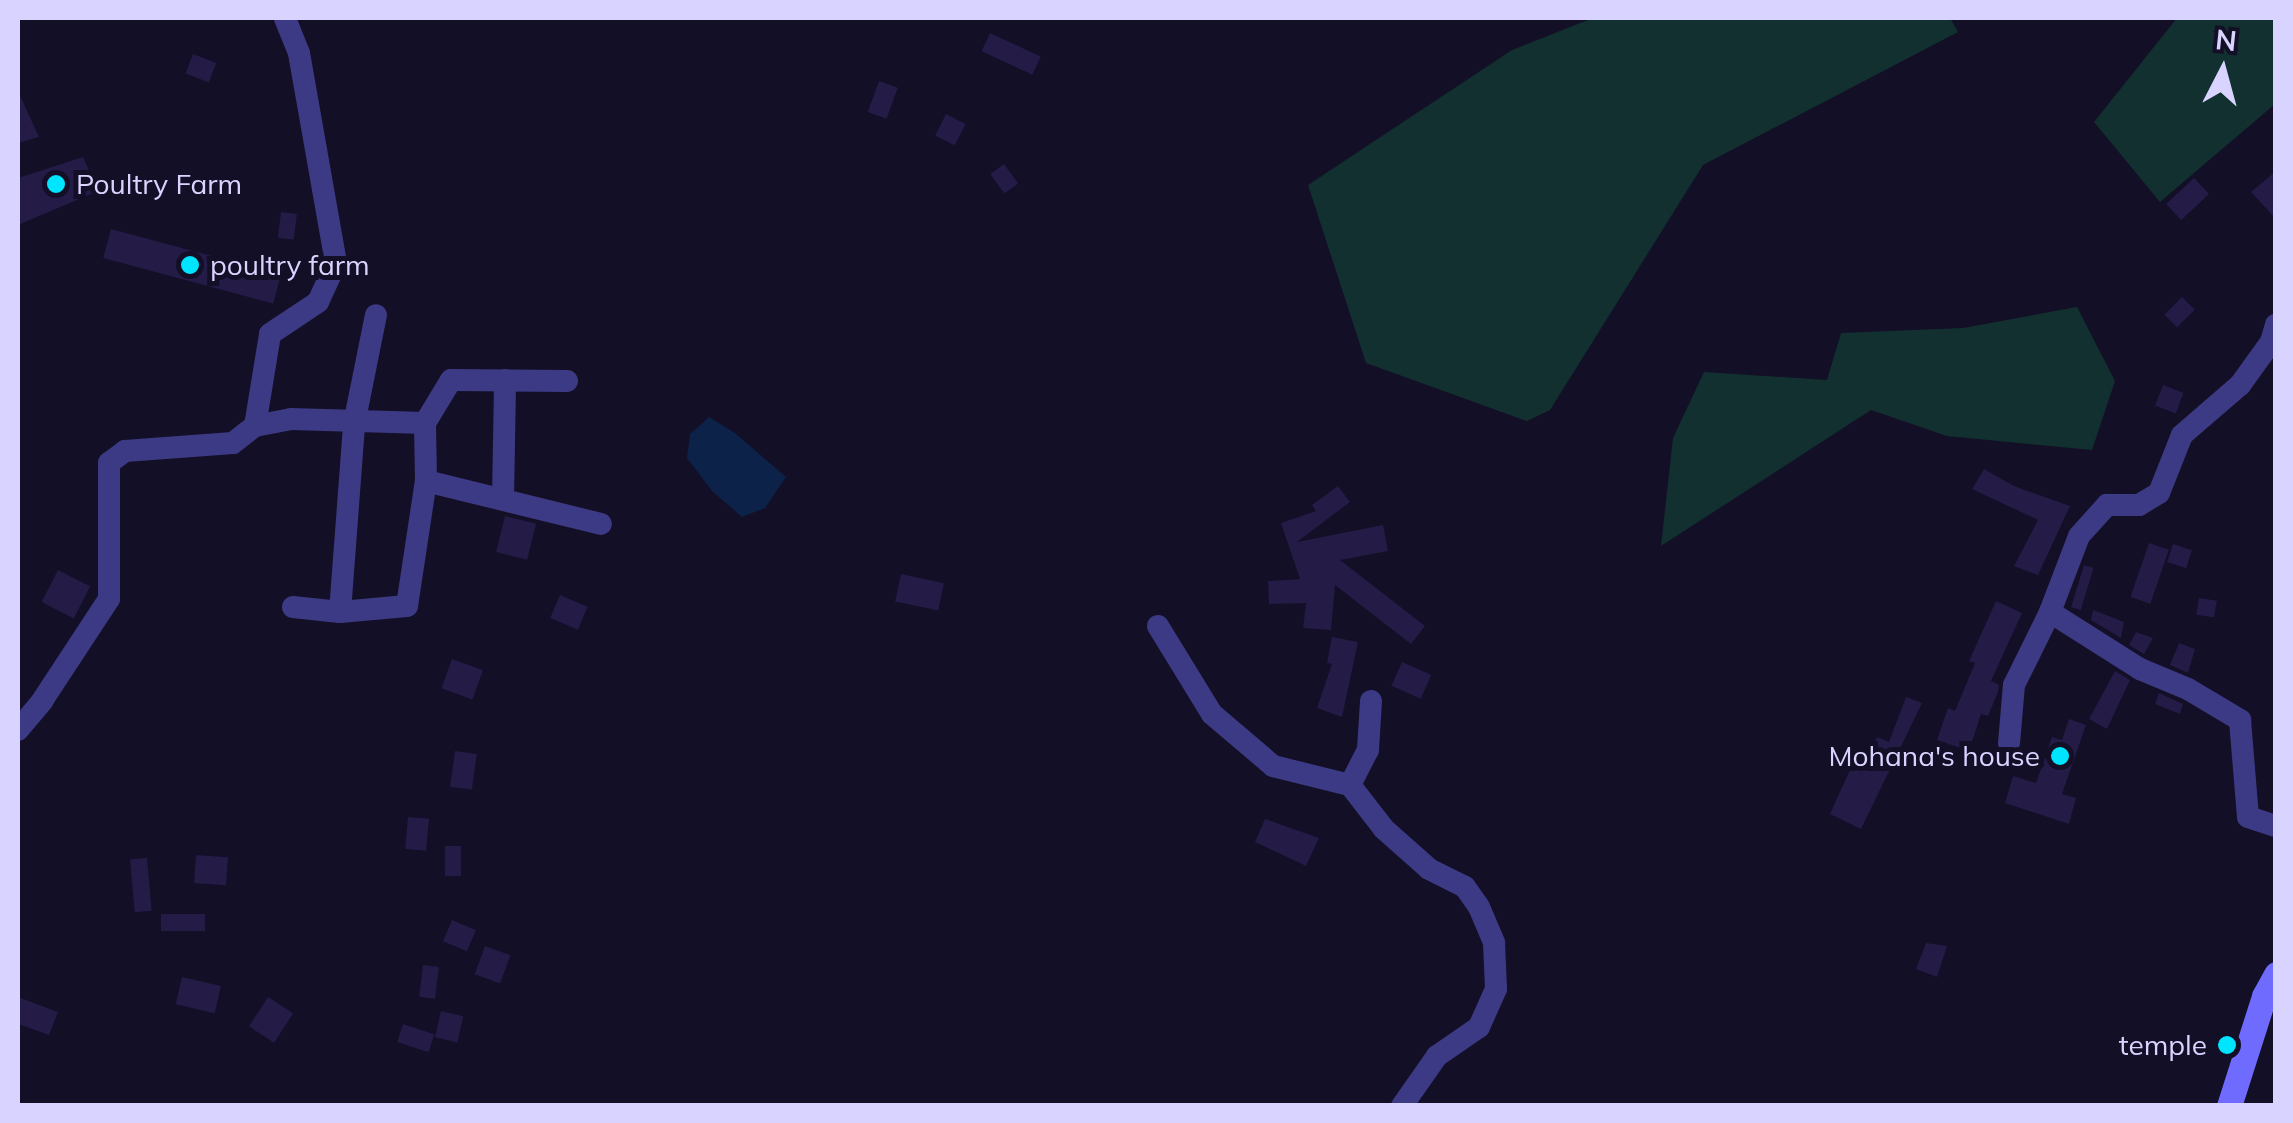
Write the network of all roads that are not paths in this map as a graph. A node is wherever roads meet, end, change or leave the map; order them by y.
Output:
1 (285, 18) edge
2 (376, 315) dead end
3 (2276, 325) edge
4 (505, 380) junction
5 (567, 382) dead end
6 (426, 423) junction
7 (354, 424) junction
8 (256, 426) junction
9 (426, 481) junction
10 (503, 499) junction
11 (602, 524) dead end
12 (293, 607) dead end
13 (340, 612) junction
14 (2050, 612) junction
15 (1158, 626) dead end
16 (1371, 701) dead end
17 (18, 730) edge
18 (2009, 744) dead end
19 (1350, 786) junction
20 (2276, 826) edge
21 (2276, 974) edge
22 (1402, 1106) edge
23 (2230, 1106) edge

1 - 8 street
2 - 7 street
3 - 14 street
4 - 5 street
4 - 6 street
4 - 10 street
6 - 7 street
6 - 9 street
7 - 8 street
7 - 13 street
8 - 17 street
9 - 10 street
9 - 13 street
10 - 11 street
12 - 13 street
14 - 18 street
14 - 20 street
15 - 19 street
16 - 19 street
19 - 22 street
21 - 23 main road

